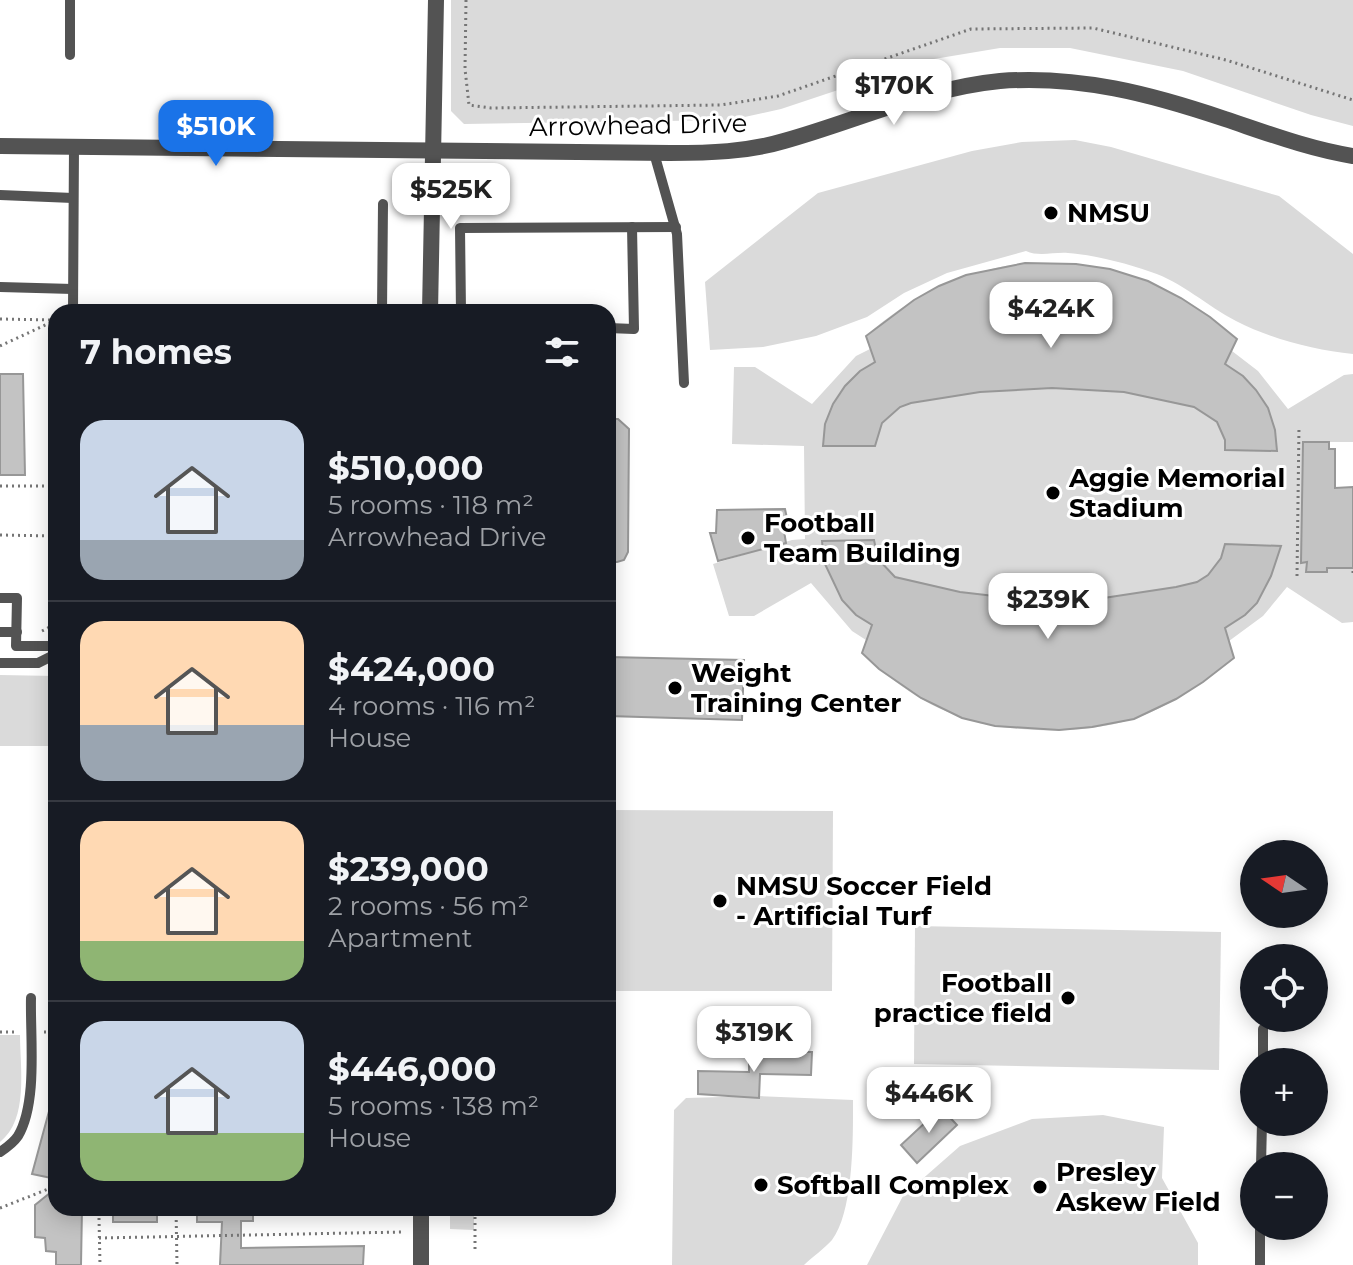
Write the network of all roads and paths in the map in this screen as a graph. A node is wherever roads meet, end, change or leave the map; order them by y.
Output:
1 (70, 0) edge
2 (436, 0) edge
3 (466, 0) edge
4 (70, 55) dead end
5 (1353, 100) edge
6 (0, 146) edge
7 (74, 146) junction
8 (432, 150) junction
9 (654, 153) junction
10 (1353, 156) edge
11 (0, 195) edge
12 (73, 198) junction
13 (383, 204) dead end
14 (632, 227) junction
15 (676, 227) junction
16 (0, 287) edge
17 (73, 289) junction
18 (73, 304) edge
19 (382, 304) edge
20 (430, 304) edge
21 (461, 304) edge
22 (0, 319) edge
23 (48, 320) edge
24 (48, 324) edge
25 (616, 328) edge
26 (0, 346) edge
27 (684, 383) dead end
28 (1299, 426) dead end
29 (0, 486) edge
30 (48, 486) edge
31 (0, 535) edge
32 (48, 536) edge
33 (1297, 576) dead end
34 (0, 598) edge
35 (48, 628) edge
36 (0, 632) edge
37 (17, 632) junction
38 (36, 632) dead end
39 (48, 646) edge
40 (48, 658) edge
41 (0, 663) edge
42 (31, 998) dead end
43 (0, 1152) edge
44 (48, 1189) edge
45 (0, 1208) edge
46 (176, 1216) edge
47 (421, 1216) edge
48 (475, 1216) edge
49 (99, 1218) dead end
50 (402, 1232) dead end
51 (177, 1236) junction
52 (99, 1238) junction
53 (1260, 1240) edge
54 (475, 1249) dead end
55 (100, 1265) edge
56 (177, 1265) edge
57 (421, 1265) edge
58 (1260, 1265) edge

1 - 4 lane
2 - 8 street
3 - 5 path
6 - 7 street, Arrowhead Drive
7 - 8 street, Arrowhead Drive
7 - 12 lane
8 - 9 street, Arrowhead Drive
8 - 20 street
9 - 10 street, Arrowhead Drive
9 - 15 lane
11 - 12 lane
12 - 17 lane
13 - 19 lane
14 - 15 lane
14 - 21 lane
14 - 25 lane
15 - 27 lane
16 - 17 lane
17 - 18 lane
22 - 23 path
24 - 26 path
28 - 33 path
29 - 30 path
31 - 32 path
34 - 37 lane
35 - 38 path
36 - 37 lane
37 - 39 lane
40 - 41 lane
42 - 43 lane
44 - 45 path
46 - 51 path
47 - 57 street
48 - 54 path
49 - 52 path
50 - 51 path
51 - 52 path
51 - 56 path
52 - 55 path
53 - 58 lane

